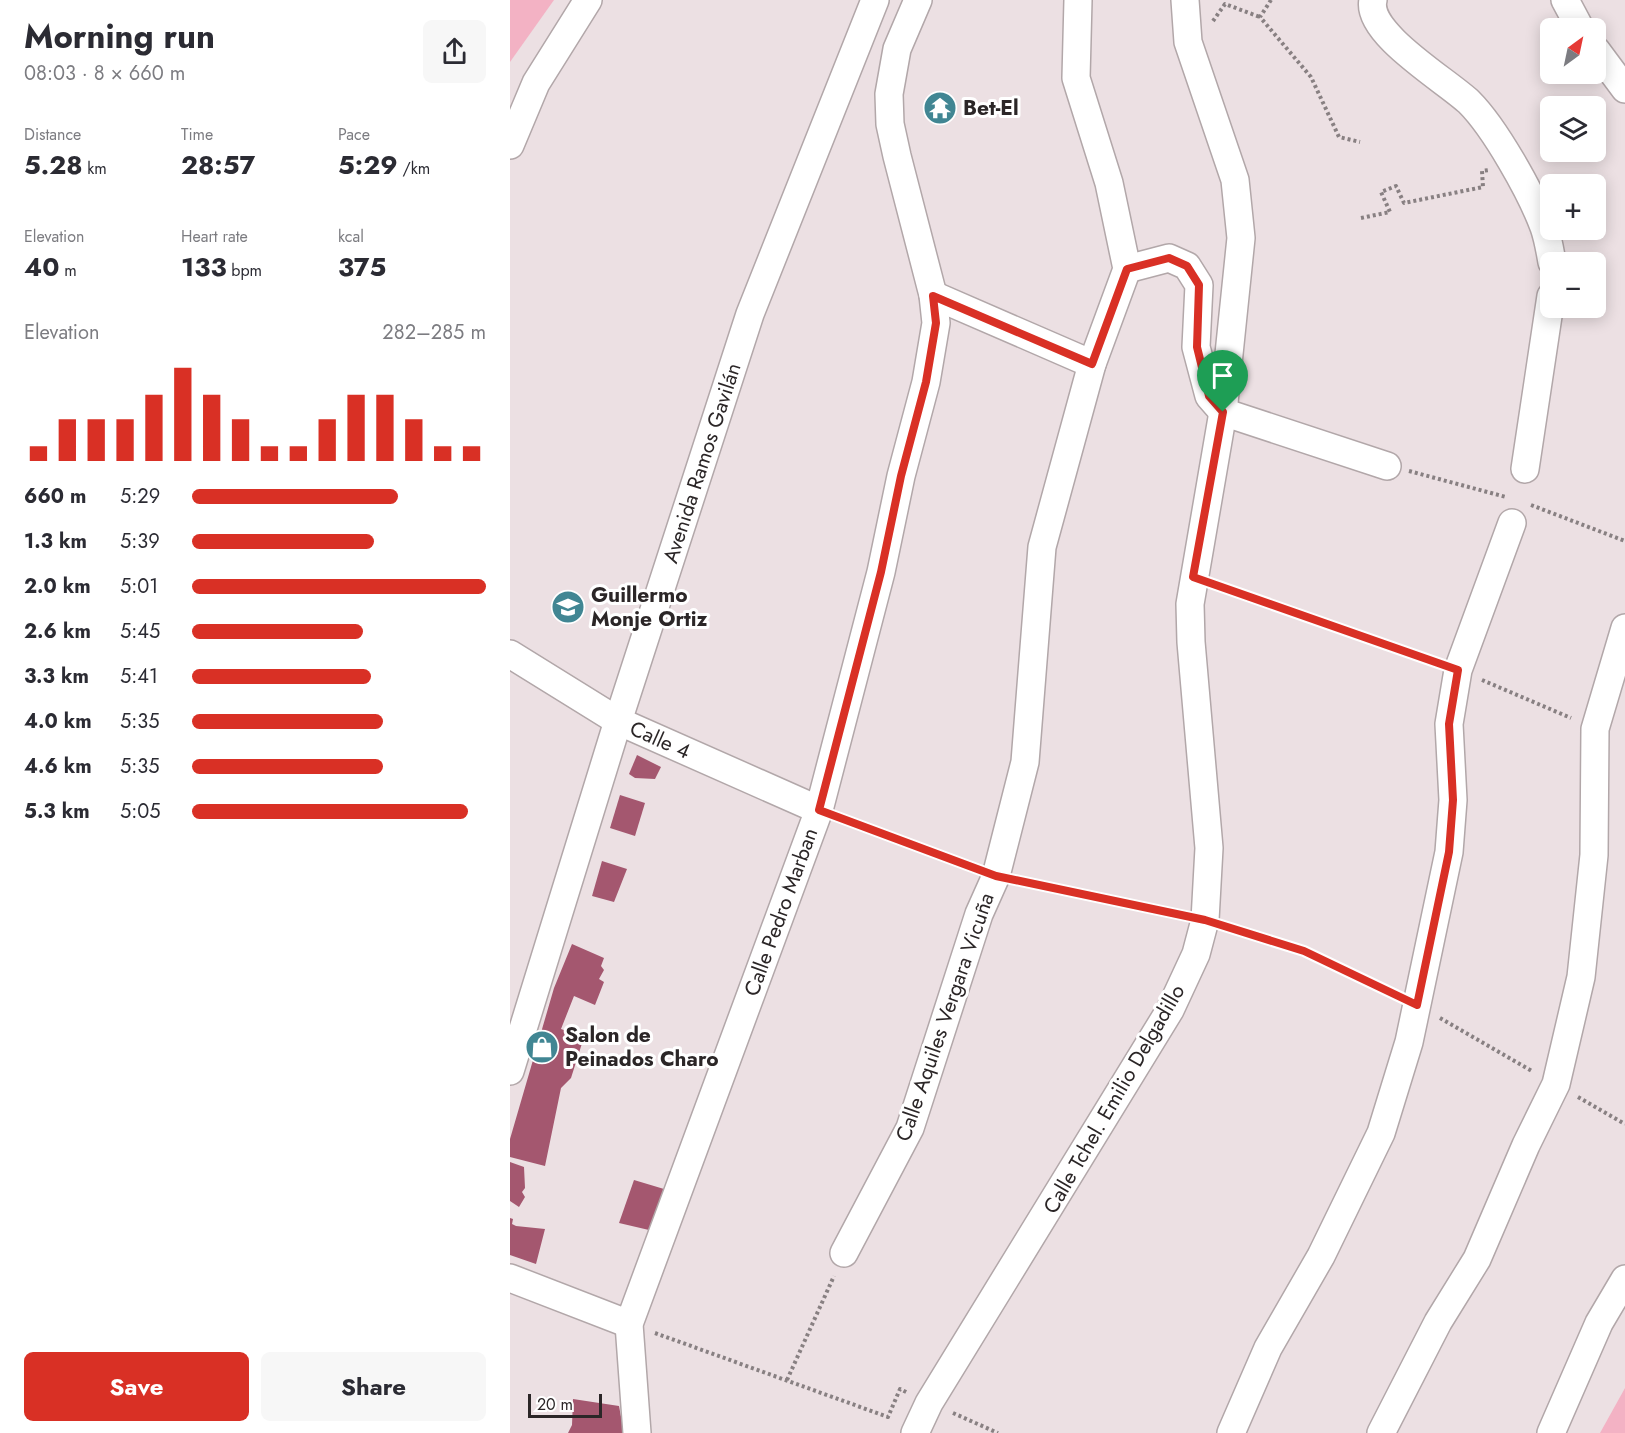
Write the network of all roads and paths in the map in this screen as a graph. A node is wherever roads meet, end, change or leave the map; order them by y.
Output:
1 (588, 0) edge
2 (875, 0) edge
3 (918, 0) edge
4 (1078, 0) edge
5 (1270, 0) edge
6 (1372, 0) edge
7 (1565, 0) edge
8 (1185, 5) edge
9 (1260, 17) junction
10 (1575, 18) edge
11 (1606, 63) edge
12 (1625, 89) edge
13 (1360, 142) dead end
14 (510, 145) edge
15 (1493, 170) dead end
16 (1361, 218) dead end
17 (1550, 252) edge
18 (1127, 269) junction
19 (933, 296) junction
20 (1548, 318) edge
21 (1092, 364) junction
22 (1223, 412) junction
23 (1387, 466) joint
24 (1525, 469) dead end
25 (1514, 507) junction
26 (1625, 541) edge
27 (1193, 577) junction
28 (1625, 628) edge
29 (510, 654) edge
30 (1458, 670) junction
31 (618, 721) junction
32 (1595, 729) junction
33 (819, 810) junction
34 (996, 876) junction
35 (1205, 920) junction
36 (1417, 1005) junction
37 (510, 1071) edge
38 (1556, 1084) junction
39 (1625, 1124) edge
40 (844, 1253) joint
41 (510, 1278) edge
42 (1625, 1279) edge
43 (629, 1324) junction
44 (787, 1380) junction
45 (929, 1403) junction
46 (637, 1433) edge
47 (915, 1433) edge
48 (998, 1433) edge
49 (1231, 1433) edge
50 (1381, 1433) edge
51 (1551, 1433) edge

1 - 14 street
2 - 31 street, Avenida Ramos Gavilán
3 - 19 street, Calle Pedro Marban
4 - 18 street
5 - 9 path
6 - 17 street
7 - 10 street
8 - 9 path
8 - 22 street, Calle Tchel. Emilio Delgadillo
9 - 13 path
11 - 12 street
15 - 16 path
18 - 21 street, Calle Aquiles Vergara Vicuña
18 - 22 street
19 - 21 street
19 - 33 street, Calle Pedro Marban
20 - 24 street
21 - 34 street, Calle Aquiles Vergara Vicuña
22 - 23 street
22 - 27 street, Calle Tchel. Emilio Delgadillo
23 - 25 path
25 - 26 path
25 - 30 street
27 - 30 path
27 - 35 street, Calle Tchel. Emilio Delgadillo
28 - 32 street
29 - 31 street, Calle 4
30 - 32 path
30 - 36 street
31 - 33 street, Calle 4
31 - 37 street, Avenida Ramos Gavilán
32 - 38 street
33 - 34 path
33 - 43 street, Calle Pedro Marban
34 - 35 path
34 - 40 street, Calle Aquiles Vergara Vicuña
35 - 36 path
35 - 45 street, Calle Tchel. Emilio Delgadillo
36 - 38 path
36 - 49 street
38 - 39 path
38 - 50 street
40 - 44 path
41 - 43 street
42 - 51 street
43 - 44 path
43 - 46 street, Calle Pedro Marban
44 - 45 path
45 - 47 street, Calle Tchel. Emilio Delgadillo
45 - 48 path

